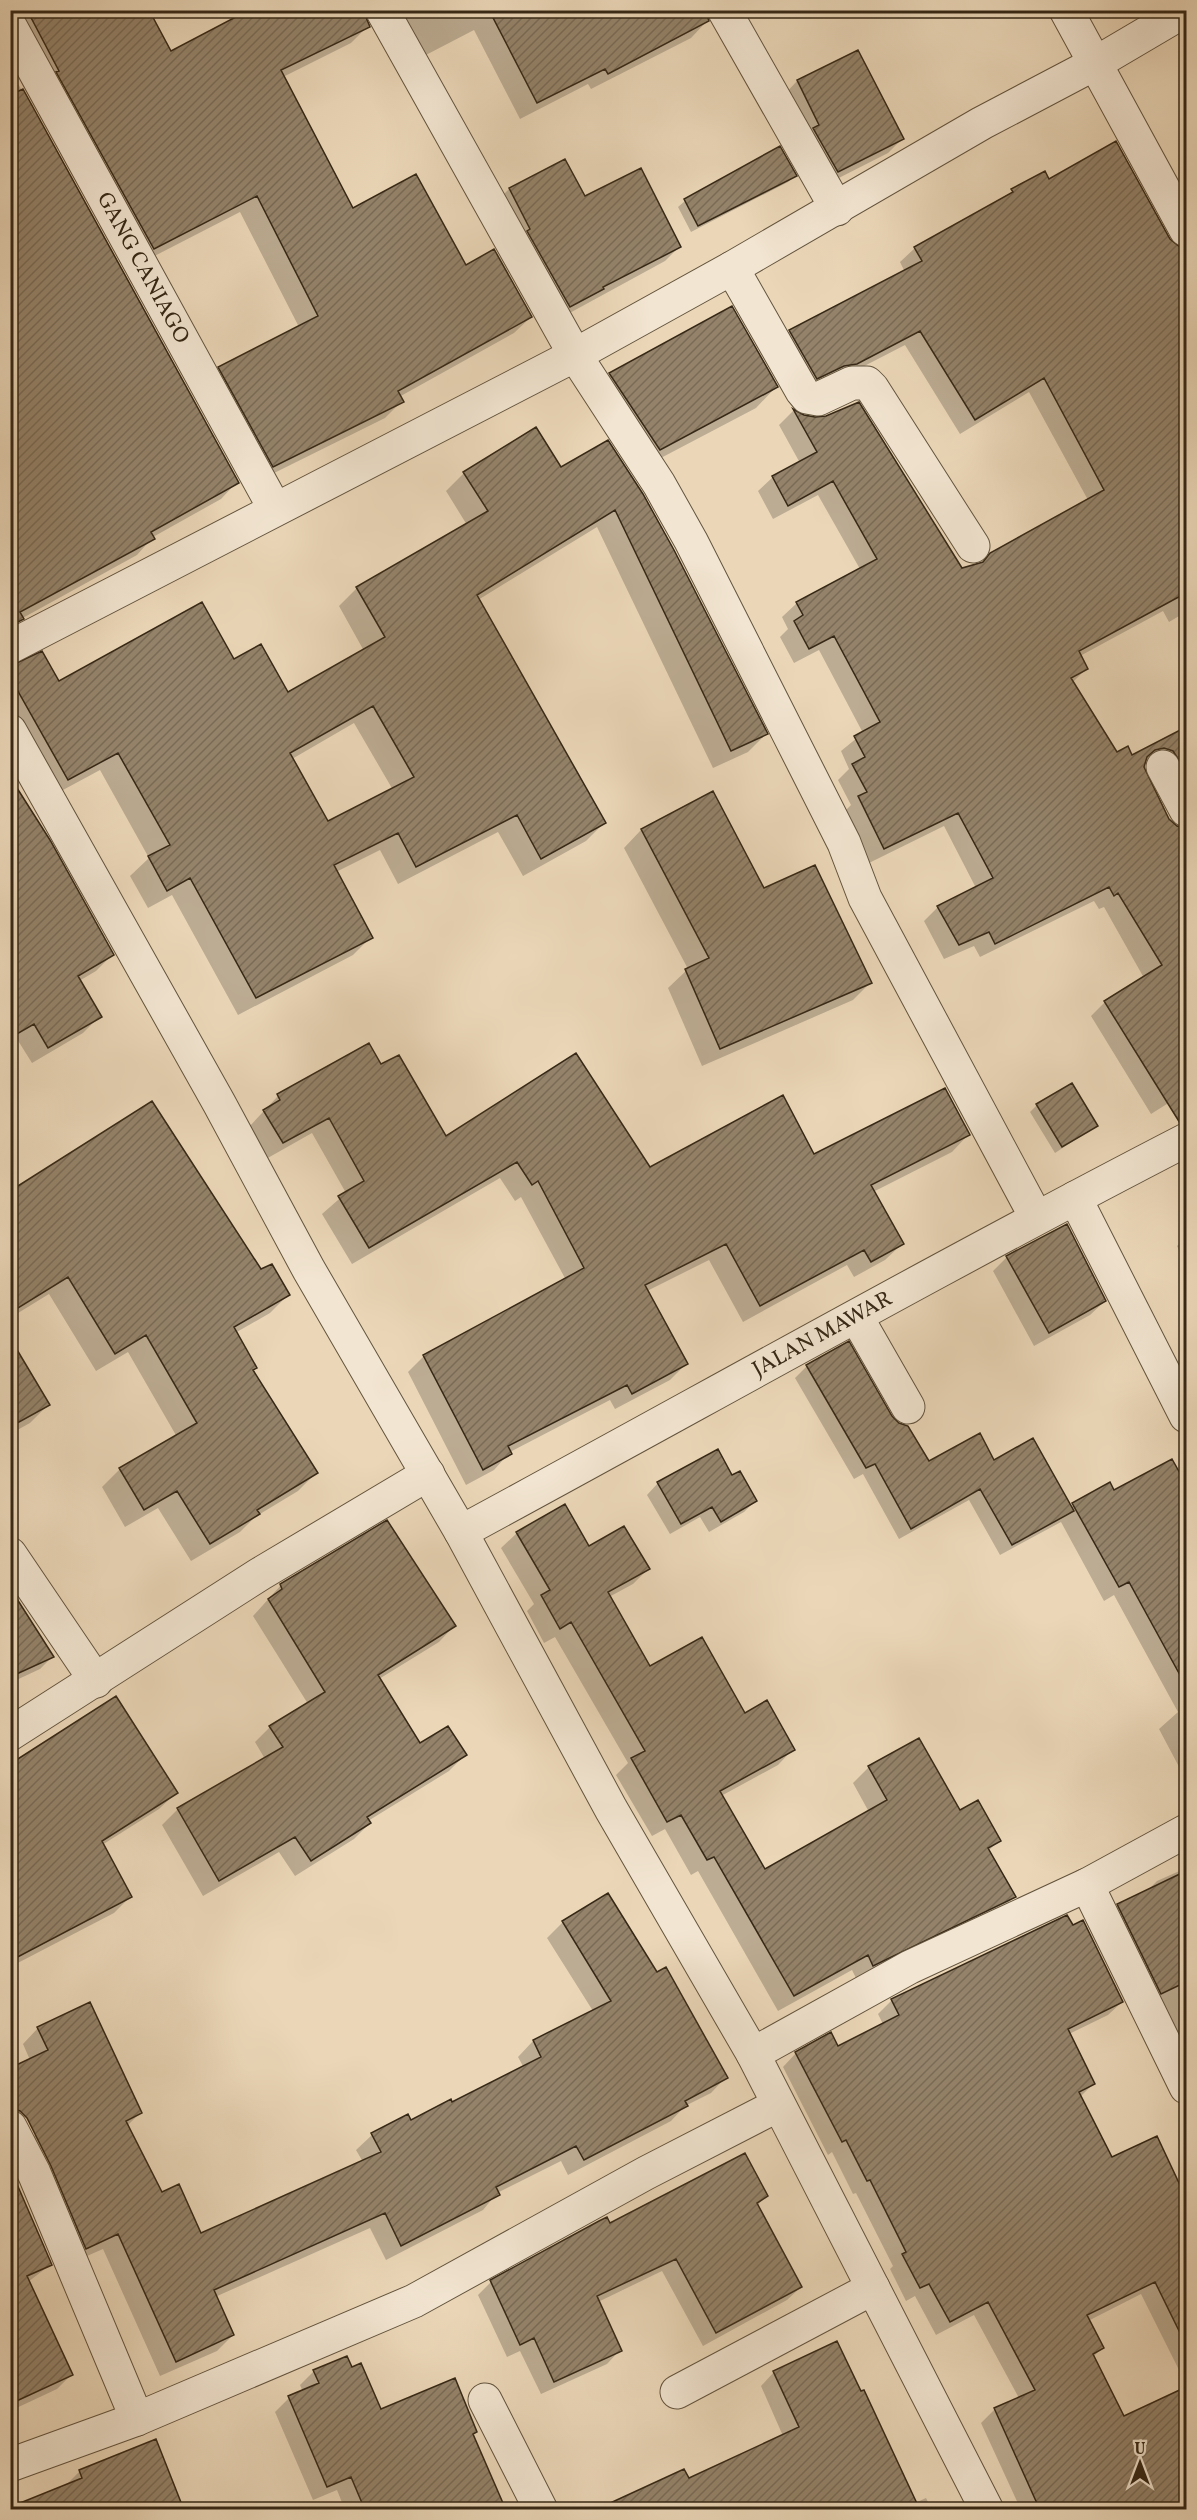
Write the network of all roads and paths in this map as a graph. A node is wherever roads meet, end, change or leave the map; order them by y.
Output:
1 (382, 10) edge
2 (724, 10) edge
3 (1066, 10) edge
4 (1186, 10) edge
5 (10, 26) edge
6 (1096, 63) junction
7 (837, 209) junction
8 (1186, 230) edge
9 (732, 268) junction
10 (575, 355) junction
11 (275, 509) junction
12 (973, 546) dead end
13 (10, 647) edge
14 (10, 730) edge
15 (1162, 767) dead end
16 (20, 769) edge
17 (1186, 810) edge
18 (1186, 1140) edge
19 (1075, 1198) junction
20 (1036, 1217) junction
21 (857, 1318) junction
22 (908, 1407) dead end
23 (1186, 1416) edge
24 (428, 1474) junction
25 (461, 1532) junction
26 (10, 1554) edge
27 (96, 1682) junction
28 (10, 1734) edge
29 (1186, 1831) edge
30 (1088, 1885) junction
31 (753, 2054) junction
32 (1186, 2087) edge
33 (778, 2105) junction
34 (10, 2127) edge
35 (873, 2288) junction
36 (677, 2392) dead end
37 (485, 2400) dead end
38 (137, 2420) junction
39 (10, 2465) edge
40 (541, 2510) edge
41 (987, 2510) edge

1 - 10 street
2 - 7 street
3 - 6 street
4 - 6 street
5 - 11 street, GANG CANIAGO
6 - 7 street
6 - 8 street
7 - 9 street
9 - 10 street
9 - 12 street
10 - 11 street
10 - 20 street
11 - 13 street
14 - 16 street
15 - 17 street
16 - 24 street
18 - 19 street, JALAN MAWAR
19 - 20 street, JALAN MAWAR
19 - 23 street
20 - 21 street, JALAN MAWAR
21 - 22 street
21 - 25 street, JALAN MAWAR
24 - 25 street
24 - 27 street
25 - 31 street
26 - 27 street
27 - 28 street
29 - 30 street
30 - 31 street
30 - 32 street
31 - 33 street
33 - 35 street
33 - 38 street
34 - 38 street
35 - 36 street
35 - 41 street
37 - 40 street
38 - 39 street

